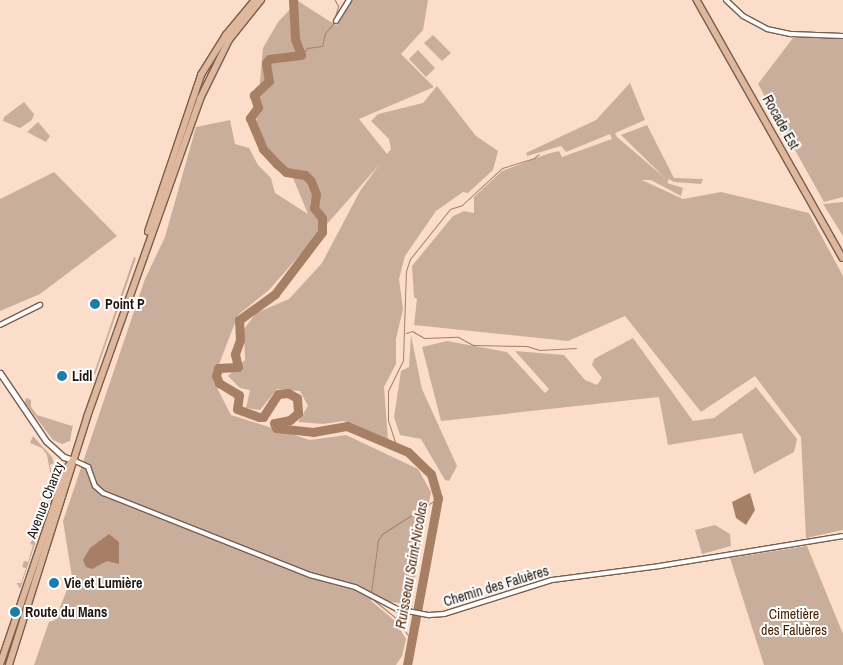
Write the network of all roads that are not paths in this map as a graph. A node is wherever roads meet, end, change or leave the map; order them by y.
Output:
1 (255, 0) edge
2 (261, 0) edge
3 (349, 0) edge
4 (698, 0) edge
5 (726, 0) edge
6 (336, 21) dead end
7 (843, 36) edge
8 (843, 258) edge
9 (132, 284) junction
10 (40, 305) dead end
11 (0, 325) edge
12 (0, 373) edge
13 (73, 460) junction
14 (843, 536) edge
15 (0, 665) edge
16 (9, 665) edge

1 - 9 main road
2 - 9 main road
3 - 6 street
4 - 8 main road, Rocade Est
5 - 7 street
9 - 13 main road
10 - 11 street
12 - 13 main road
13 - 14 street, Chemin des Faluères
13 - 15 main road, Avenue Chanzy
13 - 16 main road, Avenue Chanzy

